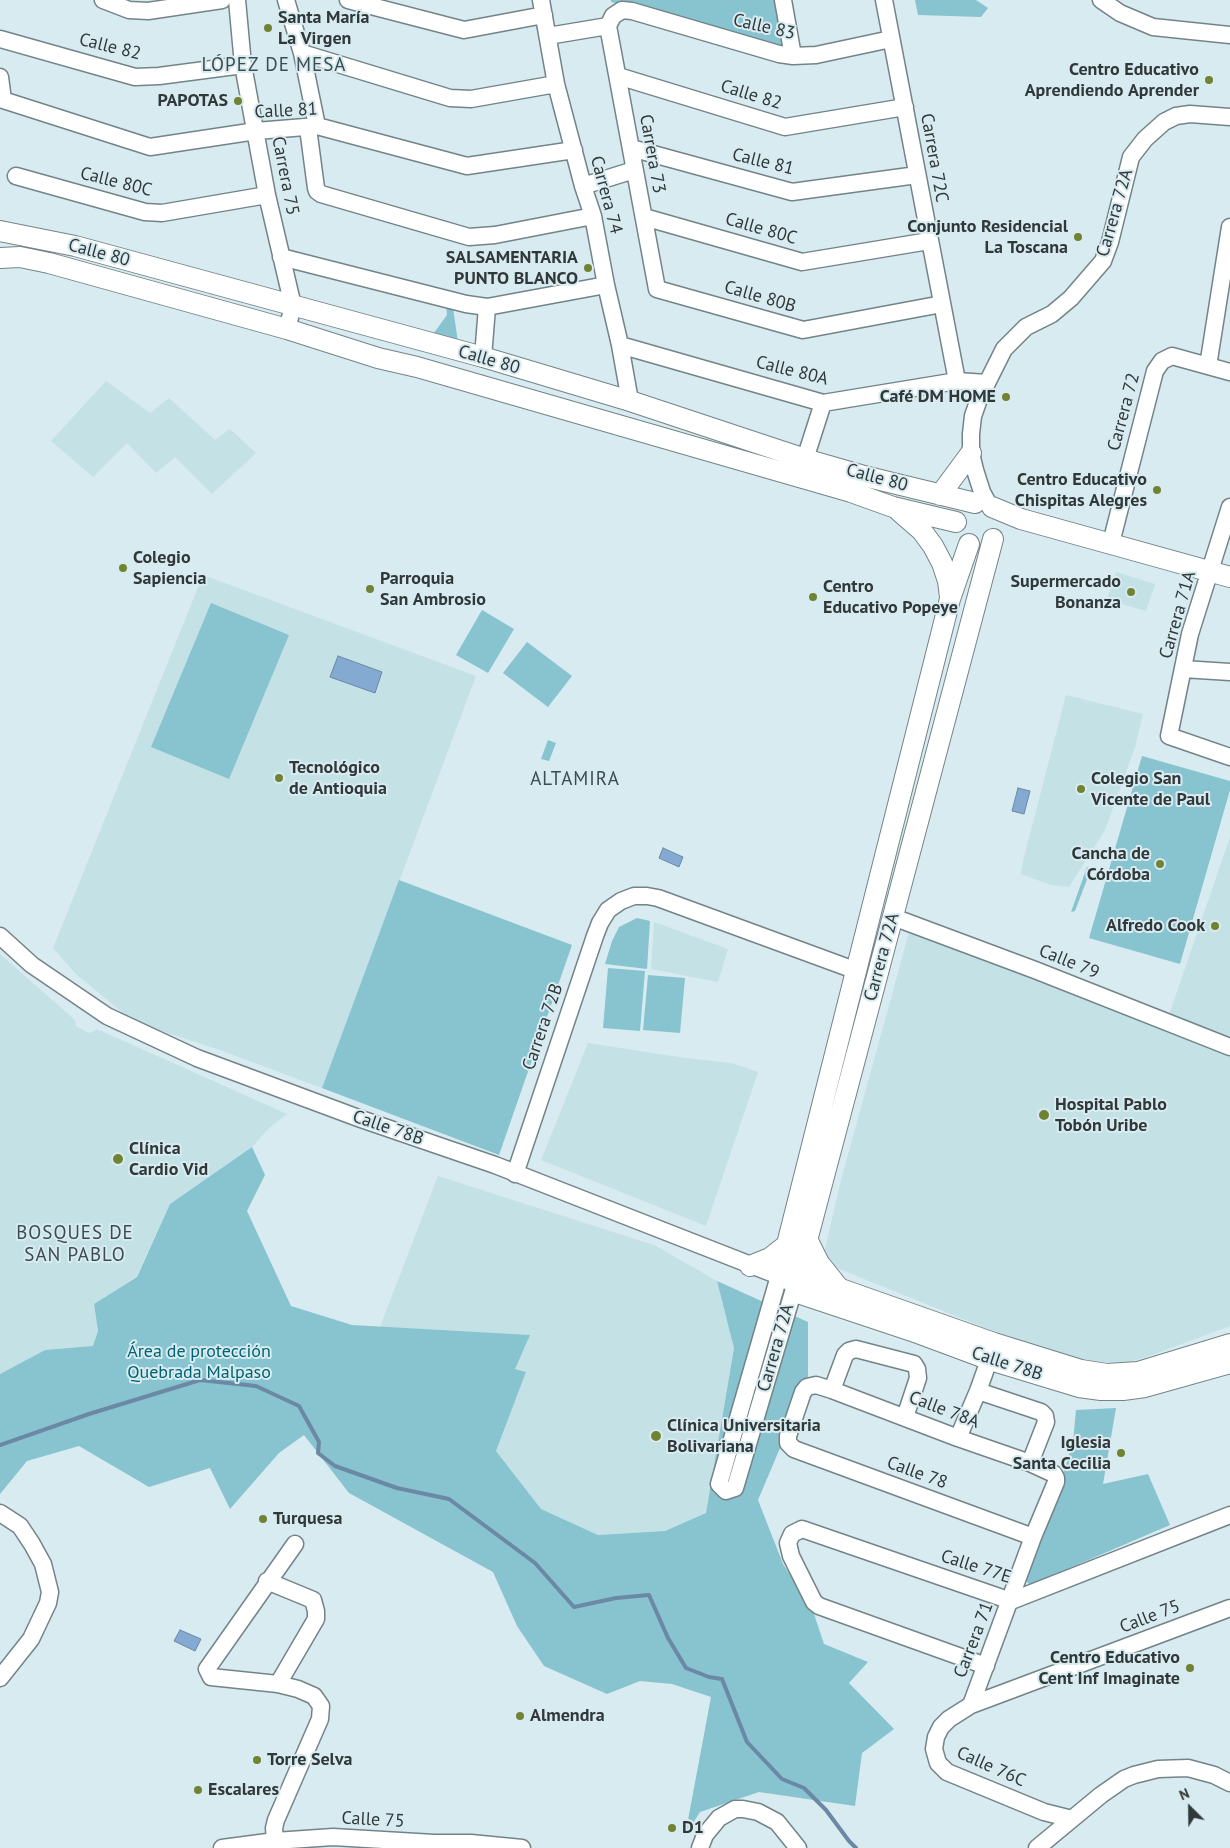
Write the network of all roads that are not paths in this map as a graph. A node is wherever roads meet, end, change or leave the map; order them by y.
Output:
1 (103, 0) edge
2 (222, 0) edge
3 (237, 0) edge
4 (286, 0) edge
5 (348, 0) edge
6 (783, 0) edge
7 (884, 0) edge
8 (1101, 0) edge
9 (543, 8) edge
10 (608, 26) junction
11 (1230, 35) edge
12 (548, 36) junction
13 (892, 38) junction
14 (0, 39) edge
15 (302, 53) junction
16 (793, 56) junction
17 (243, 65) junction
18 (618, 76) junction
19 (0, 81) edge
20 (556, 84) junction
21 (905, 107) junction
22 (1230, 117) edge
23 (313, 127) junction
24 (256, 131) junction
25 (631, 148) junction
26 (574, 150) junction
27 (634, 170) junction
28 (917, 175) junction
29 (16, 176) dead end
30 (583, 186) junction
31 (267, 195) junction
32 (593, 216) junction
33 (644, 217) junction
34 (1230, 227) edge
35 (0, 231) edge
36 (929, 241) junction
37 (281, 257) junction
38 (0, 258) edge
39 (49, 263) junction
40 (0, 270) edge
41 (606, 285) junction
42 (658, 289) joint
43 (942, 304) junction
44 (293, 306) junction
45 (487, 307) junction
46 (287, 329) junction
47 (620, 345) junction
48 (482, 358) junction
49 (1208, 366) junction
50 (1230, 372) edge
51 (957, 381) junction
52 (987, 383) junction
53 (630, 401) junction
54 (823, 403) junction
55 (971, 452) junction
56 (804, 469) junction
57 (940, 495) junction
58 (983, 504) junction
59 (893, 507) junction
60 (1230, 507) edge
61 (956, 522) junction
62 (1036, 523) junction
63 (995, 537) junction
64 (1111, 543) junction
65 (969, 544) junction
66 (1211, 571) junction
67 (1230, 577) edge
68 (950, 599) junction
69 (1184, 669) junction
70 (1230, 672) edge
71 (1230, 758) edge
72 (892, 824) junction
73 (916, 828) junction
74 (893, 917) junction
75 (0, 936) edge
76 (857, 971) junction
77 (1230, 1047) edge
78 (515, 1174) junction
79 (808, 1240) junction
80 (788, 1244) junction
81 (750, 1266) junction
82 (787, 1279) junction
83 (839, 1288) junction
84 (949, 1326) junction
85 (912, 1331) junction
86 (1230, 1344) edge
87 (992, 1351) junction
88 (1230, 1362) edge
89 (832, 1390) junction
90 (978, 1391) junction
91 (905, 1417) junction
92 (958, 1438) junction
93 (788, 1443) joint
94 (1030, 1462) junction
95 (1056, 1478) joint
96 (0, 1513) edge
97 (1225, 1517) edge
98 (1033, 1537) junction
99 (295, 1544) dead end
100 (267, 1581) junction
101 (1011, 1601) junction
102 (1230, 1608) edge
103 (986, 1666) junction
104 (0, 1678) edge
105 (278, 1684) junction
106 (971, 1705) junction
107 (1230, 1783) edge
108 (1072, 1819) junction
109 (274, 1841) junction
110 (222, 1848) edge
111 (522, 1848) edge
112 (700, 1848) edge
113 (798, 1848) edge
114 (1037, 1848) edge

1 - 2 street
3 - 17 street, Carrera 75
4 - 15 street
5 - 9 street
6 - 16 street
7 - 13 street, Carrera 72C
8 - 11 street
9 - 12 street, Carrera 74
10 - 12 street
10 - 16 street, Calle 83
10 - 18 street, Carrera 73
12 - 20 street, Carrera 74
13 - 16 street, Calle 83
13 - 21 street, Carrera 72C
14 - 17 street, Calle 82
15 - 20 street
15 - 23 street
17 - 24 street, Carrera 75
18 - 21 street, Calle 82
18 - 25 street, Carrera 73
19 - 24 street, Calle 81
20 - 26 street, Carrera 74
21 - 28 street, Carrera 72C
22 - 52 street, Carrera 72A
23 - 24 street, Calle 81
23 - 26 street, Calle 81
23 - 32 street
24 - 31 street, Carrera 75
25 - 27 street, Carrera 73
25 - 28 street, Calle 81
26 - 30 street, Carrera 74
27 - 30 street
27 - 33 street, Carrera 73
28 - 36 street, Carrera 72C
29 - 31 street, Calle 80C
30 - 32 street, Carrera 74
31 - 37 street, Carrera 75
32 - 41 street, Carrera 74
33 - 36 street, Calle 80C
33 - 42 street, Carrera 73
34 - 49 street
35 - 44 main road, Calle 80
36 - 43 street, Carrera 72C
37 - 44 street, Carrera 75
37 - 45 street
38 - 39 main road, Calle 80
39 - 40 main road
39 - 46 main road, Calle 80
41 - 45 street
41 - 47 street, Carrera 74
42 - 43 street, Calle 80B
43 - 51 street, Carrera 72C
44 - 46 street, Carrera 75
44 - 48 main road, Calle 80
45 - 48 street
46 - 56 main road, Calle 80
47 - 53 street, Carrera 74
47 - 54 street, Calle 80A
48 - 53 main road, Calle 80
49 - 50 street
49 - 64 street, Carrera 72
51 - 52 street, Calle 80A
51 - 54 street, Calle 80A
52 - 55 street, Carrera 72A
53 - 56 main road, Calle 80
54 - 56 street
55 - 57 main road
55 - 58 street, Carrera 72A
56 - 57 main road, Calle 80
56 - 59 main road, Calle 80
57 - 58 main road, Calle 80
58 - 61 main road
58 - 62 main road, Calle 80
58 - 63 main road
59 - 61 main road, Calle 80
59 - 68 main road
60 - 66 street, Carrera 71A
61 - 65 main road
62 - 63 main road, Calle 80
62 - 64 main road, Calle 80
63 - 65 main road
63 - 73 main road, Carrera 72A
64 - 66 main road, Calle 80
65 - 68 main road, Carrera 72A
66 - 67 main road, Calle 80
66 - 69 street, Carrera 71A
68 - 72 main road, Carrera 72A
69 - 70 street
69 - 71 street, Carrera 71A
72 - 73 main road
72 - 76 main road, Carrera 72A
73 - 74 main road, Carrera 72A
74 - 77 street, Calle 79
74 - 79 main road, Carrera 72A
75 - 78 street, Calle 78B
76 - 78 street, Carrera 72B
76 - 80 main road, Carrera 72A
78 - 81 street, Calle 78B
79 - 82 main road, Carrera 72A
79 - 83 main road
80 - 81 main road
80 - 82 main road, Carrera 72A
81 - 82 street, Calle 78B
82 - 82 street, Carrera 72A
82 - 83 main road, Calle 78B
82 - 85 main road, Calle 78B
83 - 84 main road, Calle 78B
84 - 85 main road
84 - 87 main road, Calle 78B
85 - 87 main road, Calle 78B
86 - 87 main road, Calle 78B
87 - 88 main road, Calle 78B
87 - 90 street
89 - 91 street, Calle 78A
89 - 91 street
89 - 93 street, Calle 78A
90 - 92 street
90 - 94 street
91 - 92 street, Calle 78A
92 - 94 street, Calle 78A
93 - 98 street, Calle 78
94 - 95 street, Calle 78A
95 - 98 street, Carrera 71
96 - 104 street
97 - 101 street, Calle 77E
98 - 101 street, Carrera 71
99 - 100 street
100 - 105 street
100 - 105 street
101 - 103 street, Carrera 71
101 - 103 street, Calle 77E
102 - 106 street, Calle 75
103 - 106 street, Carrera 71
105 - 109 street
106 - 108 street, Calle 76C
107 - 108 street
108 - 114 street
109 - 110 street, Calle 75
109 - 111 street, Calle 75
112 - 113 street

